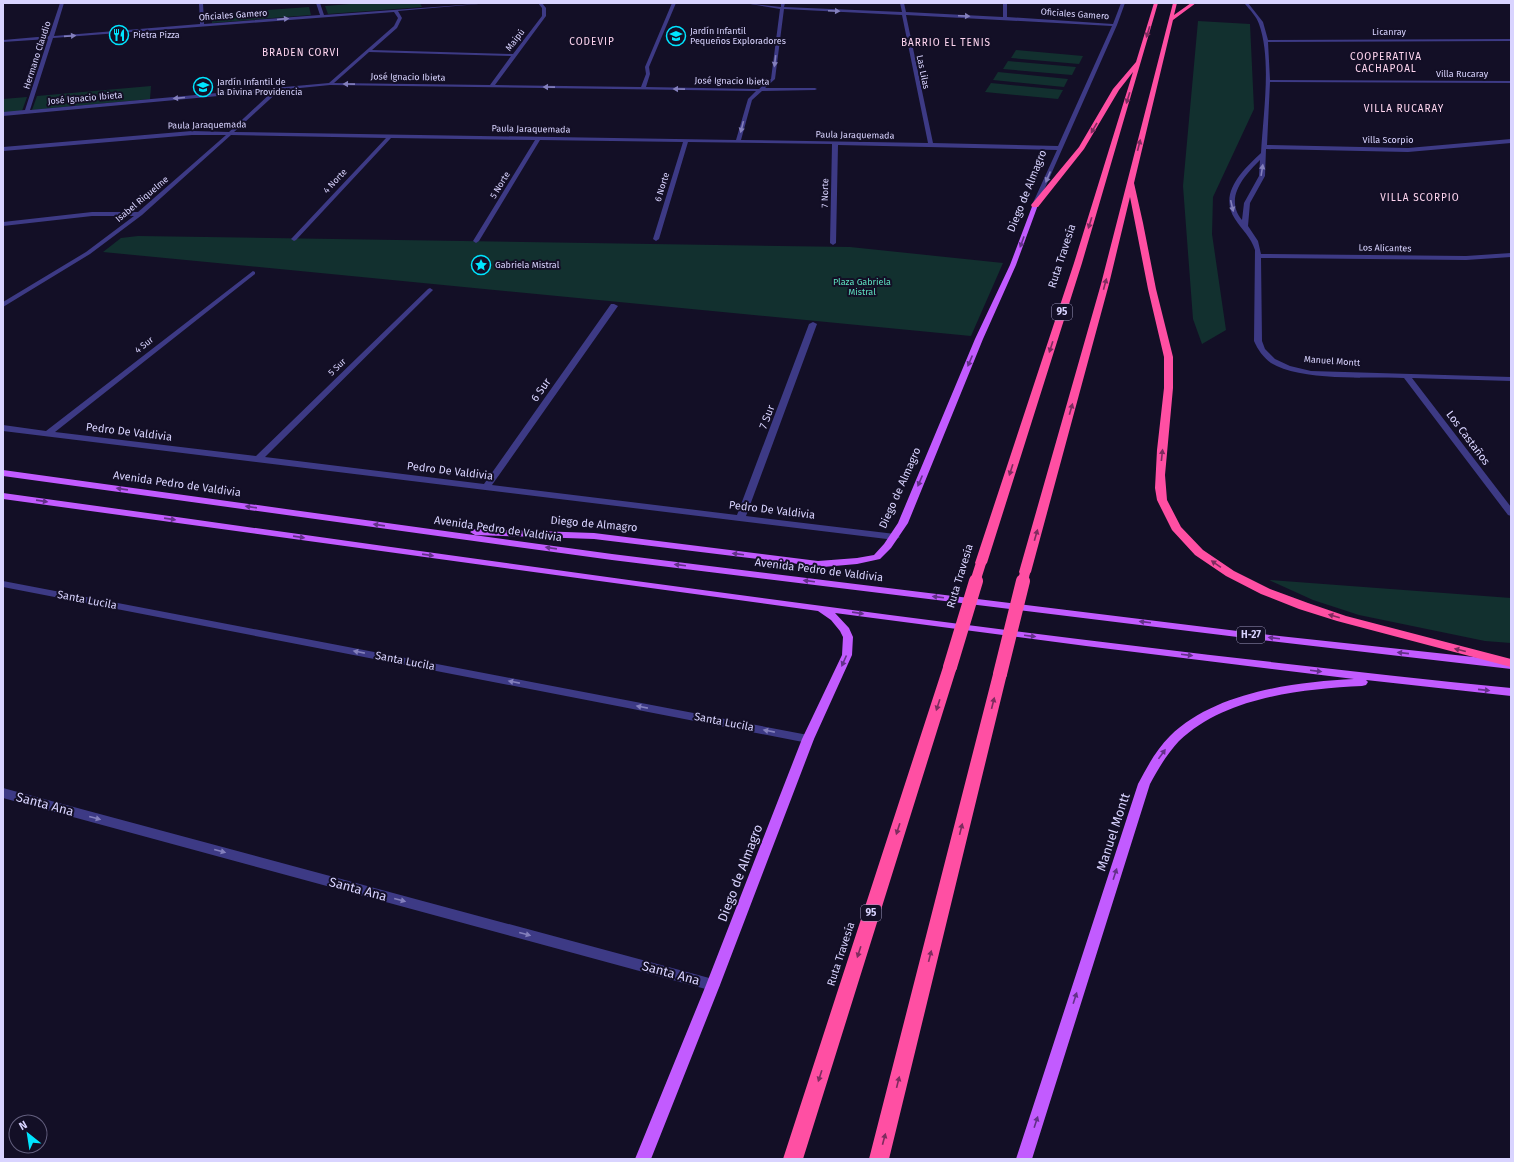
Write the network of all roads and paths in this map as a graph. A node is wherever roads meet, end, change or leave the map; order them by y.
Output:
1 (62, 3) edge
2 (201, 3) edge
3 (318, 3) edge
4 (425, 3) edge
5 (488, 3) edge
6 (540, 3) edge
7 (674, 3) edge
8 (746, 3) edge
9 (783, 3) edge
10 (902, 3) edge
11 (1005, 3) edge
12 (1123, 3) edge
13 (1156, 3) edge
14 (1175, 3) edge
15 (1194, 3) edge
16 (1247, 4) dead end
17 (428, 8) junction
18 (781, 8) junction
19 (396, 10) junction
20 (904, 13) junction
21 (322, 16) junction
22 (1004, 18) junction
23 (1172, 18) junction
24 (1115, 25) junction
25 (202, 26) junction
26 (50, 37) junction
27 (1511, 40) edge
28 (3, 41) edge
29 (1266, 41) junction
30 (368, 51) junction
31 (514, 55) junction
32 (1139, 61) junction
33 (1268, 81) junction
34 (1511, 82) edge
35 (330, 84) junction
36 (492, 86) junction
37 (279, 88) junction
38 (643, 88) junction
39 (815, 89) dead end
40 (760, 90) junction
41 (27, 112) junction
42 (3, 114) edge
43 (230, 133) junction
44 (390, 136) junction
45 (539, 138) junction
46 (686, 140) junction
47 (1511, 141) edge
48 (738, 142) junction
49 (835, 144) junction
50 (931, 144) junction
51 (1265, 147) junction
52 (1060, 148) junction
53 (3, 150) edge
54 (1263, 154) junction
55 (1130, 183) junction
56 (1035, 205) junction
57 (140, 214) junction
58 (3, 224) edge
59 (1245, 226) junction
60 (294, 239) dead end
61 (656, 239) dead end
62 (476, 241) dead end
63 (833, 242) dead end
64 (1511, 255) edge
65 (1258, 256) junction
66 (253, 273) dead end
67 (430, 290) dead end
68 (3, 305) edge
69 (614, 306) dead end
70 (813, 324) dead end
71 (1407, 377) junction
72 (1511, 379) edge
73 (3, 428) edge
74 (47, 434) junction
75 (258, 459) junction
76 (3, 473) edge
77 (486, 487) junction
78 (3, 496) edge
79 (1511, 514) edge
80 (741, 518) junction
81 (418, 530) junction
82 (895, 537) junction
83 (3, 584) edge
84 (819, 608) junction
85 (1511, 664) edge
86 (1390, 680) junction
87 (1511, 692) edge
88 (808, 739) junction
89 (3, 793) edge
90 (713, 985) junction
91 (643, 1159) edge
92 (793, 1159) edge
93 (878, 1159) edge
94 (1024, 1159) edge

1 - 26 street, Hermano Claudio
2 - 25 street
3 - 21 street
4 - 17 street
5 - 17 street, Oficiales Gamero
6 - 31 street, Maipú
7 - 38 street
8 - 18 street, Oficiales Gamero
9 - 18 street
10 - 20 street, Las Lilas
11 - 22 street
12 - 24 street, Diego de Almagro
13 -> 32 highway, Ruta Travesía / 95
14 - 23 highway
15 - 23 highway
16 - 29 street, Manuel Montt
17 - 19 street, Oficiales Gamero
18 -> 20 street, Oficiales Gamero
18 -> 40 street
19 - 21 street, Oficiales Gamero
19 - 30 street
20 -> 22 street, Oficiales Gamero
20 - 50 street, Las Lilas
25 -> 21 street, Oficiales Gamero
22 - 24 street, Oficiales Gamero
55 -> 23 highway
24 - 52 street, Diego de Almagro
26 -> 25 street, Oficiales Gamero
26 - 28 street, Oficiales Gamero
26 - 41 street, Hermano Claudio
27 - 29 street, Licanray
29 - 33 street, Manuel Montt
30 - 31 street
30 - 35 street
31 - 36 street, Maipú
32 -> 56 highway
32 -> 92 highway, Ruta Travesía / 95, bridge
33 - 34 street, Villa Rucaray
33 - 51 street, Manuel Montt
36 -> 35 street, José Ignacio Ibieta
35 - 37 street, José Ignacio Ibieta
38 -> 36 street, José Ignacio Ibieta
37 -> 41 street, José Ignacio Ibieta
37 - 43 street, Isabel Riquelme
40 -> 38 street, José Ignacio Ibieta
39 - 40 street, José Ignacio Ibieta
40 -> 48 street
41 - 42 street, José Ignacio Ibieta
43 - 44 street, Paula Jaraquemada
43 - 53 street, Paula Jaraquemada
43 - 57 street, Isabel Riquelme
44 - 45 street, Paula Jaraquemada
44 - 60 street, 4 Norte
45 - 46 street, Paula Jaraquemada
45 - 62 street, 5 Norte
46 - 48 street, Paula Jaraquemada
46 - 61 street, 6 Norte
47 - 51 street, Villa Scorpio
48 - 49 street, Paula Jaraquemada
49 - 50 street, Paula Jaraquemada
49 - 63 street, 7 Norte
50 - 52 street, Paula Jaraquemada
51 - 54 street, Manuel Montt
52 -> 56 street, Diego de Almagro
59 -> 54 street, Manuel Montt
54 -> 59 street, Manuel Montt
85 -> 55 highway
93 -> 55 highway, bridge
56 -> 82 main road, Diego de Almagro
57 - 58 street
57 - 68 street, Isabel Riquelme
59 - 65 street, Manuel Montt
64 - 65 street, Los Alicantes
65 - 71 street, Manuel Montt
66 - 74 street, 4 Sur
67 - 75 street, 5 Sur
69 - 77 street, 6 Sur
70 - 80 street, 7 Sur
71 - 72 street, Manuel Montt
71 - 79 street, Los Castaños
73 - 74 street, Pedro De Valdivia
74 - 75 street, Pedro De Valdivia
75 - 77 street, Pedro De Valdivia
81 -> 76 main road, Avenida Pedro de Valdivia
77 - 80 street, Pedro De Valdivia
78 -> 84 main road
80 - 82 street, Pedro De Valdivia
82 -> 81 main road, Diego de Almagro
85 -> 81 main road, Avenida Pedro de Valdivia / H-27
88 -> 83 street, Santa Lucila
84 -> 86 main road
84 -> 88 main road, Diego de Almagro
86 -> 87 main road
94 -> 86 main road, Manuel Montt
88 - 90 main road, Diego de Almagro
89 -> 90 street, Santa Ana
90 - 91 main road, Diego de Almagro

